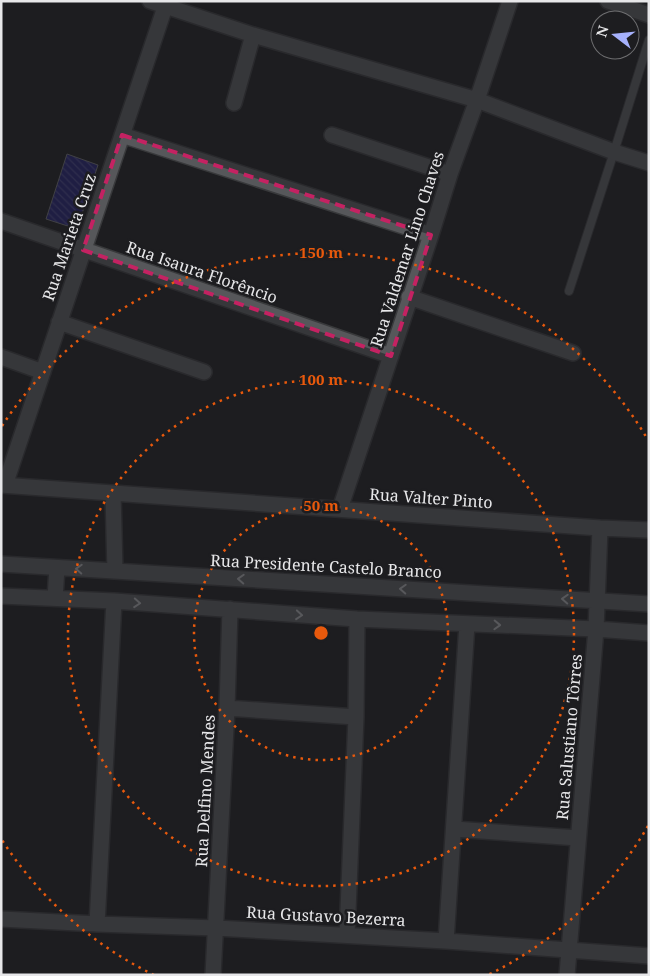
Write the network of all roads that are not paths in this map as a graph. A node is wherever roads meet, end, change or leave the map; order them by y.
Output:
1 (150, 1) edge
2 (509, 1) edge
3 (608, 1) edge
4 (166, 4) edge
5 (649, 15) edge
6 (253, 35) junction
7 (649, 40) edge
8 (477, 100) junction
9 (234, 103) dead end
10 (122, 135) junction
11 (332, 135) dead end
12 (614, 152) junction
13 (649, 163) edge
14 (450, 174) junction
15 (1, 220) edge
16 (431, 235) junction
17 (83, 250) junction
18 (569, 291) dead end
19 (410, 298) junction
20 (59, 322) junction
21 (573, 353) dead end
22 (391, 356) junction
23 (1, 357) edge
24 (43, 372) junction
25 (204, 372) dead end
26 (3, 485) edge
27 (114, 493) junction
28 (340, 509) junction
29 (600, 528) junction
30 (649, 530) edge
31 (1, 564) edge
32 (57, 568) junction
33 (115, 571) junction
34 (1, 596) edge
35 (55, 598) junction
36 (596, 600) junction
37 (114, 601) junction
38 (649, 604) edge
39 (230, 609) junction
40 (357, 619) junction
41 (467, 624) junction
42 (596, 629) junction
43 (649, 633) edge
44 (227, 708) junction
45 (356, 717) junction
46 (454, 829) junction
47 (578, 838) junction
48 (1, 919) edge
49 (98, 924) junction
50 (216, 928) junction
51 (347, 935) junction
52 (446, 941) junction
53 (568, 950) junction
54 (649, 956) edge
55 (213, 975) edge
56 (567, 975) edge

1 - 4 street
2 - 8 street, Rua Valdemar Lino Chaves
3 - 5 street
4 - 6 street
4 - 10 street, Rua Marieta Cruz
6 - 8 street
6 - 9 street
7 - 12 lane
8 - 12 street
8 - 14 street, Rua Valdemar Lino Chaves
10 - 16 street
10 - 17 street, Rua Marieta Cruz
11 - 14 street
12 - 13 street
12 - 18 lane
14 - 16 street, Rua Valdemar Lino Chaves
15 - 17 street, Rua Isaura Florêncio
16 - 19 street, Rua Valdemar Lino Chaves
17 - 20 street, Rua Marieta Cruz
17 - 22 street, Rua Isaura Florêncio
19 - 21 street
19 - 22 street, Rua Valdemar Lino Chaves
20 - 24 street, Rua Marieta Cruz
20 - 25 street
22 - 28 street, Rua Valdemar Lino Chaves
23 - 24 street
24 - 26 street, Rua Marieta Cruz
26 - 27 street, Rua Valter Pinto
27 - 28 street, Rua Valter Pinto
27 - 33 street
28 - 29 street, Rua Valter Pinto
29 - 30 street, Rua Valter Pinto
29 - 36 street, Rua Salustiano Tôrres
31 - 32 street, Rua Presidente Castelo Branco
33 -> 32 street, Rua Presidente Castelo Branco
32 - 35 street
36 -> 33 street, Rua Presidente Castelo Branco
34 - 35 street
35 - 37 street
36 - 38 street, Rua Presidente Castelo Branco
36 - 42 street, Rua Salustiano Tôrres
37 -> 39 street
37 - 49 street
39 -> 40 street
39 - 44 street, Rua Delfino Mendes
40 - 41 street
40 - 45 street
41 -> 42 street
41 - 46 street
42 - 43 street
42 - 47 street, Rua Salustiano Tôrres
44 - 45 street
44 - 50 street, Rua Delfino Mendes
45 - 51 street
46 - 47 street
46 - 52 street
47 - 53 street, Rua Salustiano Tôrres
48 - 49 street, Rua Gustavo Bezerra
49 - 50 street, Rua Gustavo Bezerra
50 - 51 street, Rua Gustavo Bezerra
50 - 55 street, Rua Delfino Mendes
51 - 52 street, Rua Gustavo Bezerra
52 - 53 street, Rua Gustavo Bezerra
53 - 54 street, Rua Gustavo Bezerra
53 - 56 street, Rua Salustiano Tôrres

